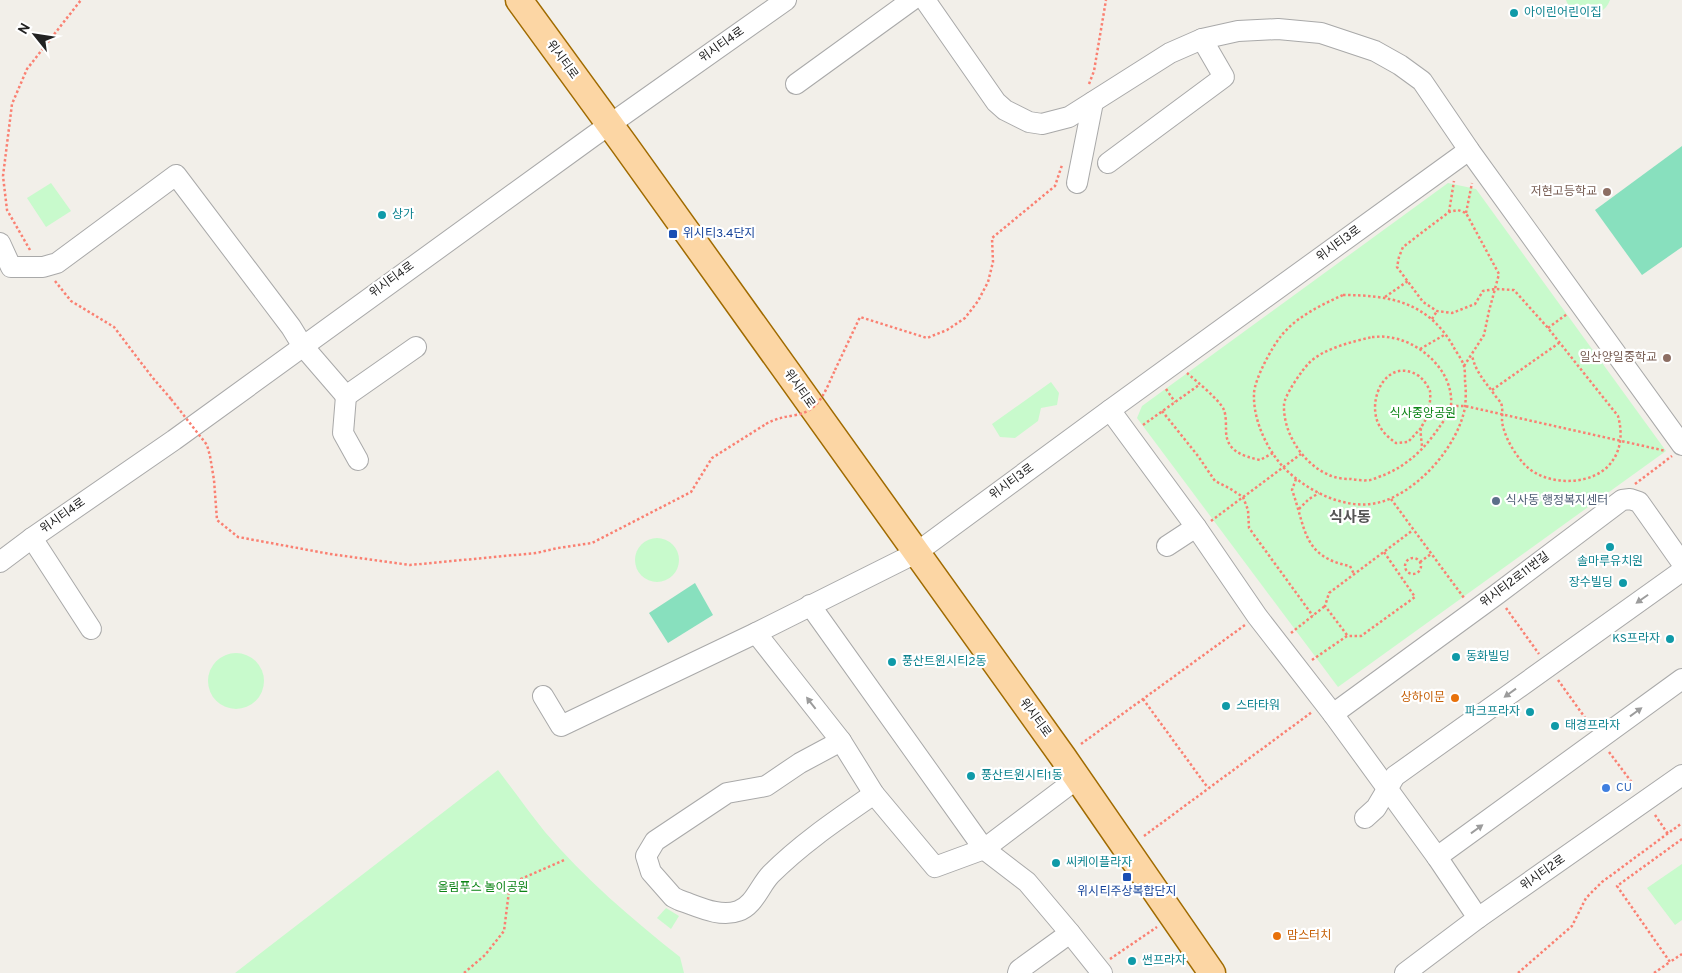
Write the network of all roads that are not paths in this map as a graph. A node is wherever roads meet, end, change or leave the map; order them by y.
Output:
1 (519, 0) edge
2 (786, 0) edge
3 (912, 0) edge
4 (925, 0) edge
5 (1202, 38) junction
6 (796, 84) dead end
7 (1093, 102) junction
8 (609, 124) junction
9 (1469, 150) junction
10 (1108, 163) dead end
11 (1077, 183) dead end
12 (0, 243) edge
13 (302, 345) junction
14 (416, 347) dead end
15 (346, 396) junction
16 (1110, 410) junction
17 (1682, 445) edge
18 (358, 460) dead end
19 (1202, 525) junction
20 (32, 538) junction
21 (1167, 546) dead end
22 (916, 553) junction
23 (0, 562) edge
24 (1682, 563) edge
25 (1682, 571) edge
26 (810, 605) junction
27 (91, 629) dead end
28 (756, 633) junction
29 (1682, 679) edge
30 (543, 696) dead end
31 (1323, 712) junction
32 (841, 741) junction
33 (1682, 775) edge
34 (1078, 778) junction
35 (1386, 789) junction
36 (874, 794) junction
37 (1365, 818) dead end
38 (984, 849) junction
39 (1437, 857) junction
40 (1478, 918) junction
41 (1070, 933) junction
42 (1100, 970) edge
43 (1018, 973) edge
44 (1212, 973) edge
45 (1405, 973) edge

1 - 8 main road, 위시티로
2 - 8 street, 위시티4로
3 - 6 street
4 - 7 street
5 - 7 street
5 - 9 street
5 - 10 street
7 - 11 street
8 - 13 street, 위시티4로
8 - 22 main road, 위시티로
9 - 16 street, 위시티3로
9 - 17 street
12 - 13 street
13 - 15 street
13 - 20 street, 위시티4로
14 - 15 street
15 - 18 street
16 - 19 street
16 - 22 street, 위시티3로
19 - 21 street
19 - 31 street
20 - 23 street, 위시티4로
20 - 27 street
22 - 26 street, 위시티3로
22 - 34 main road, 위시티로
24 - 31 street, 위시티2로11번길
25 -> 35 street
26 - 28 street, 위시티3로
26 - 38 street
28 - 30 street, 위시티3로
32 -> 28 street
39 -> 29 street
31 - 35 street
32 - 36 street
32 - 36 street
33 - 40 street, 위시티2로
34 - 38 street
34 - 44 main road, 위시티로
35 - 37 street
35 - 39 street
36 - 38 street
38 - 41 street
39 - 40 street
40 - 45 street, 위시티2로
41 - 42 street
41 - 43 street

